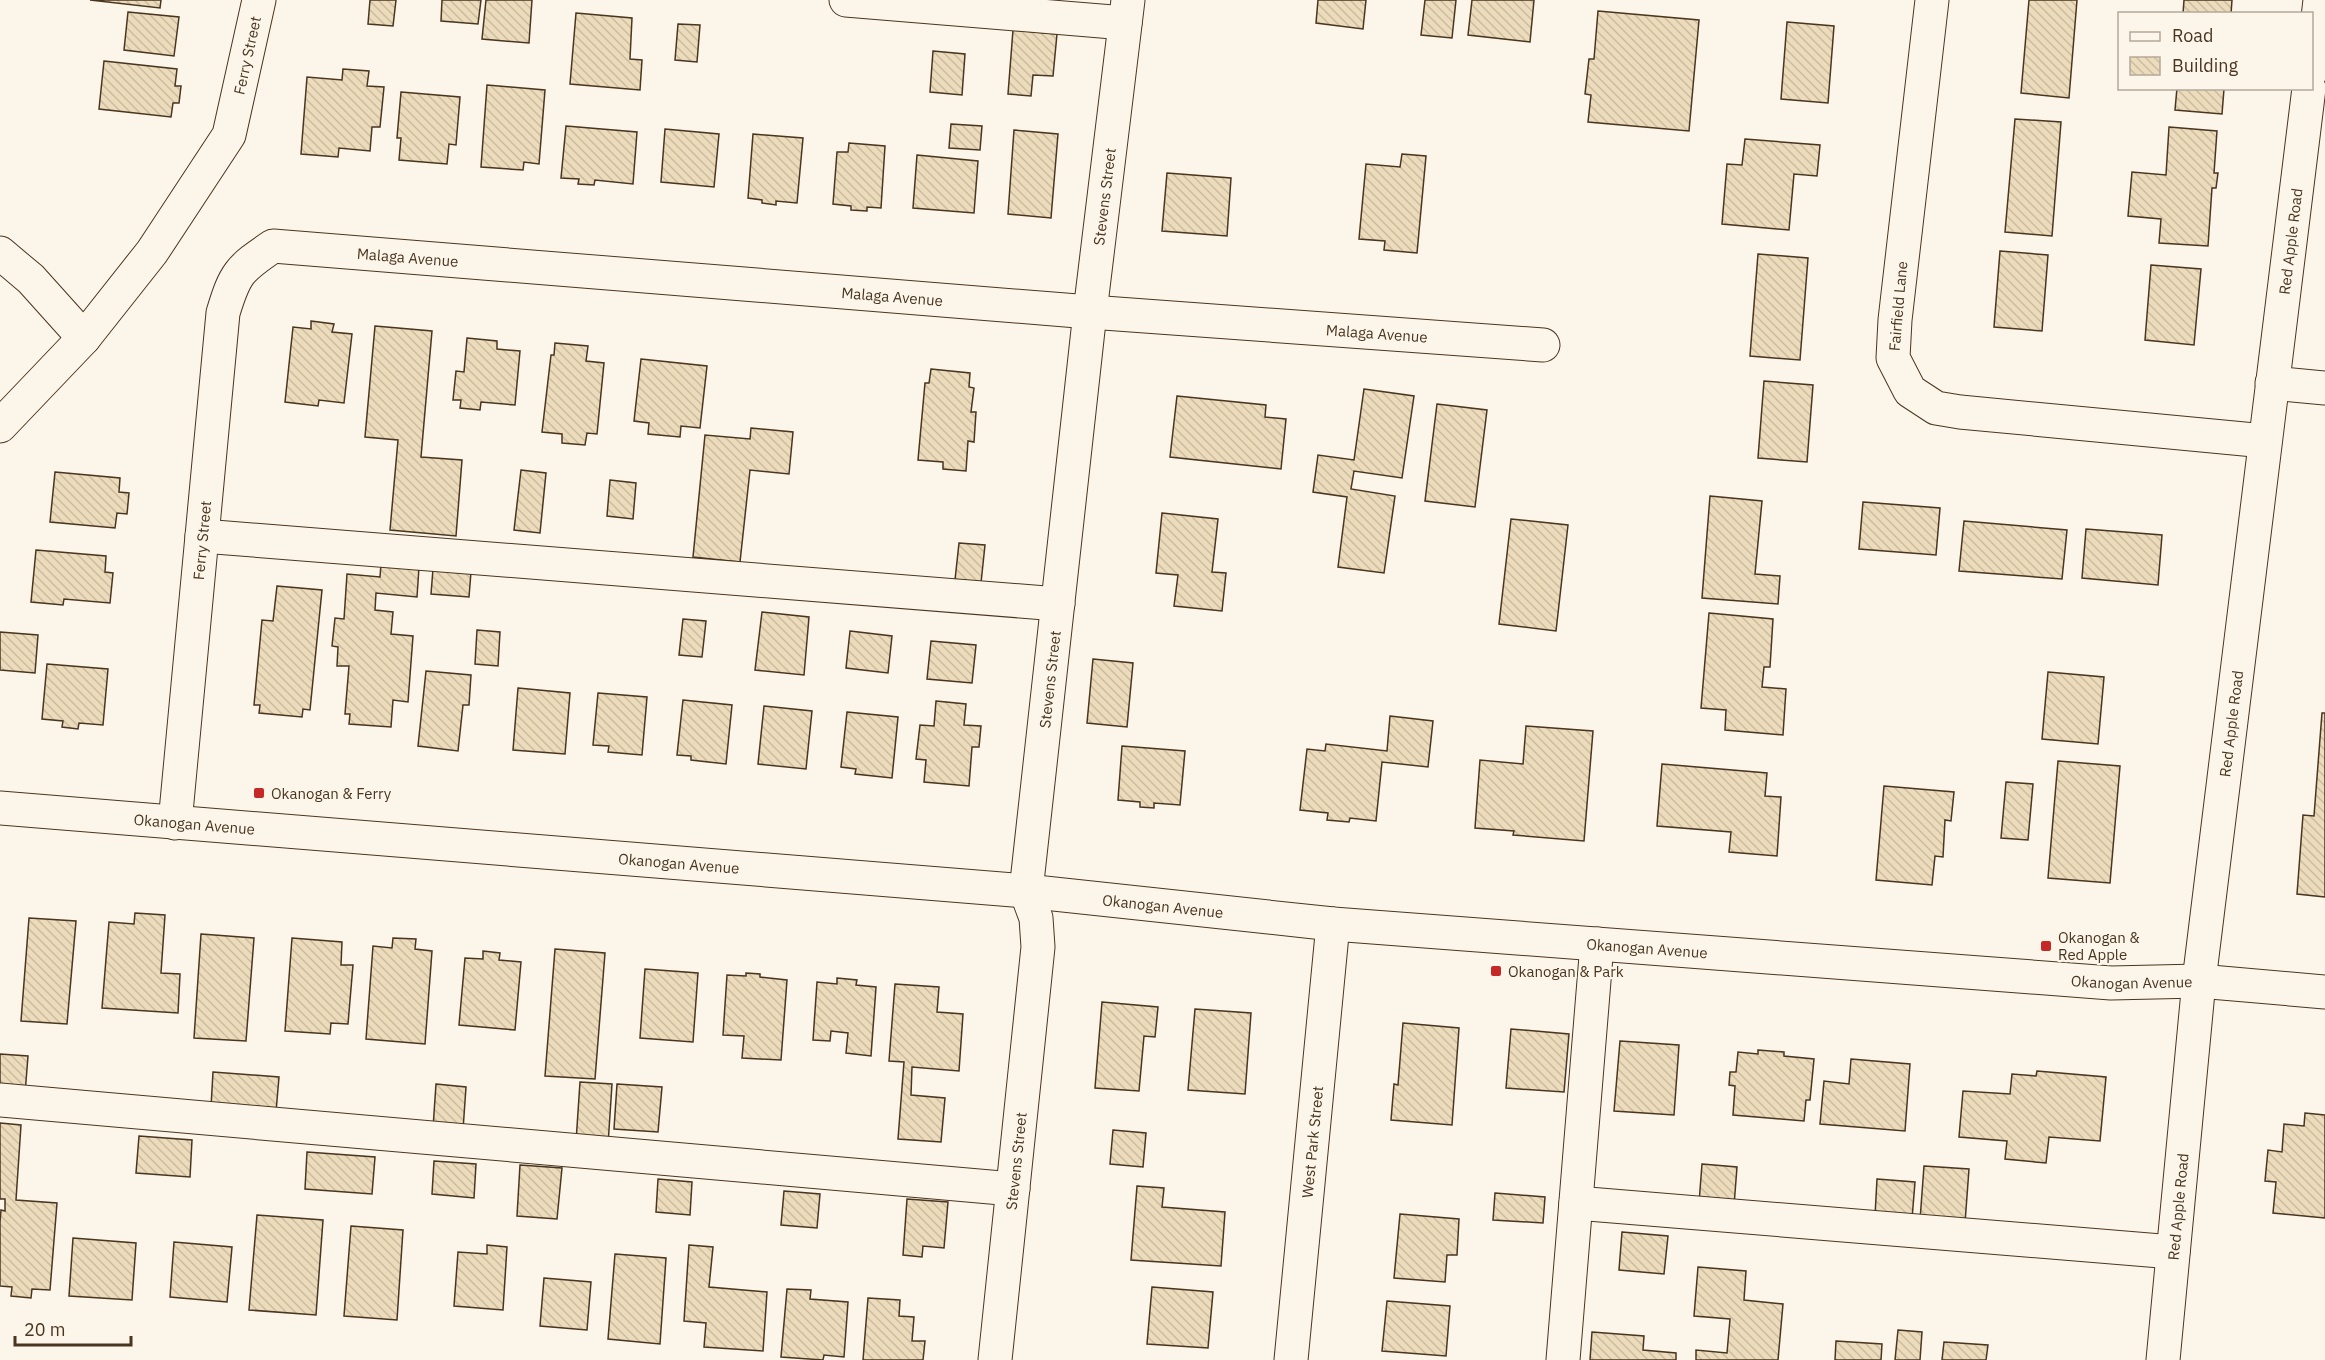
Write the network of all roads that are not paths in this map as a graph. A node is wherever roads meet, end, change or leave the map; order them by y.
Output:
1 (260, 0) edge
2 (846, 0) edge
3 (1932, 0) edge
4 (2320, 0) edge
5 (1127, 11) edge
6 (2313, 61) edge
7 (2310, 90) edge
8 (0, 253) edge
9 (246, 265) joint
10 (1090, 312) junction
11 (84, 338) junction
12 (1543, 345) dead end
13 (2272, 384) junction
14 (2325, 388) edge
15 (0, 426) edge
16 (2265, 441) junction
17 (202, 536) junction
18 (1058, 604) junction
19 (0, 808) edge
20 (175, 823) junction
21 (1026, 891) junction
22 (1334, 924) junction
23 (1597, 944) junction
24 (2199, 981) junction
25 (2325, 992) edge
26 (0, 1100) edge
27 (1013, 1189) junction
28 (1576, 1203) junction
29 (2173, 1252) junction
30 (995, 1360) edge
31 (1291, 1360) edge
32 (1563, 1360) edge
33 (2163, 1360) edge

1 - 11 street, Ferry Street
2 - 5 street
3 - 16 street, Fairfield Lane
4 - 6 street
5 - 10 street, Stevens Street
7 - 13 street, Red Apple Road
8 - 11 street
9 - 10 street, Malaga Avenue
9 - 17 street, Ferry Street
10 - 12 street, Malaga Avenue
10 - 18 street, Stevens Street
11 - 15 street, Ferry Street
13 - 14 street
13 - 16 street, Red Apple Road
16 - 24 street, Red Apple Road
17 - 18 street
17 - 20 street, Ferry Street
18 - 21 street, Stevens Street
19 - 20 street, Okanogan Avenue
20 - 21 street, Okanogan Avenue
21 - 22 street, Okanogan Avenue
21 - 27 street, Stevens Street
22 - 23 street, Okanogan Avenue
22 - 31 street, West Park Street
23 - 24 street, Okanogan Avenue
23 - 28 street
24 - 25 street, Okanogan Avenue
24 - 29 street, Red Apple Road
26 - 27 street
27 - 30 street, Stevens Street
28 - 29 street
28 - 32 street
29 - 33 street, Red Apple Road

